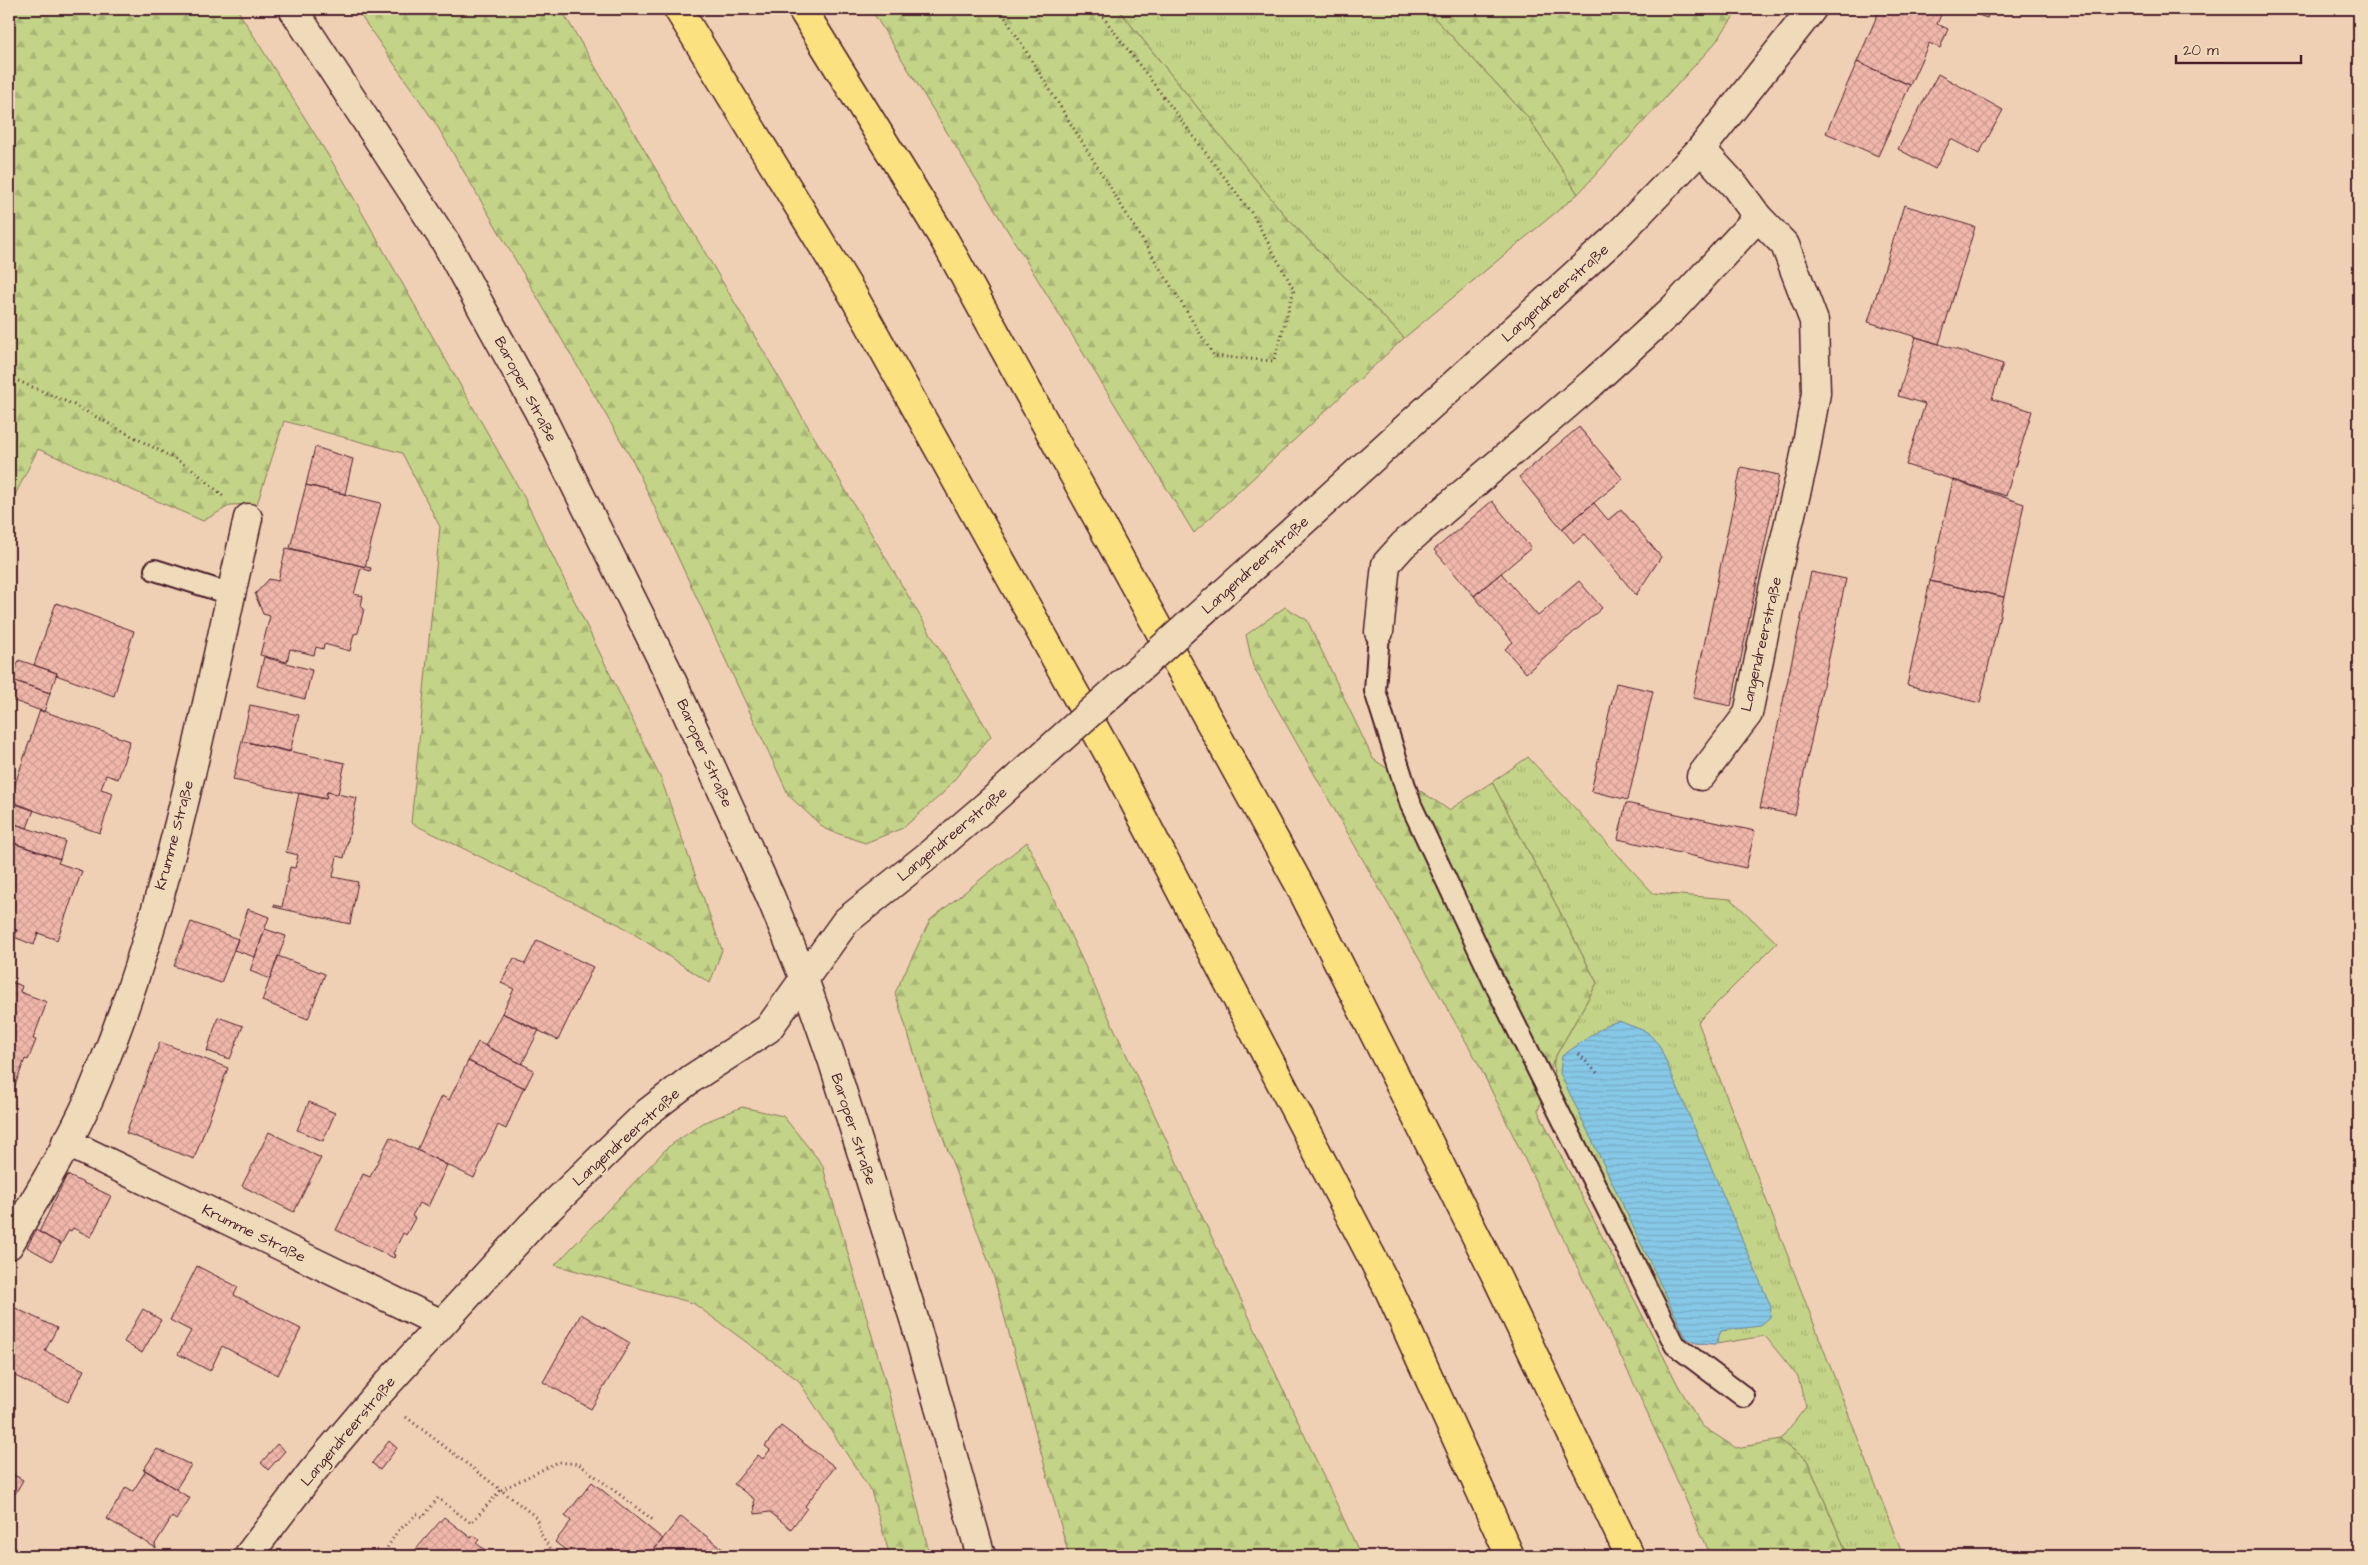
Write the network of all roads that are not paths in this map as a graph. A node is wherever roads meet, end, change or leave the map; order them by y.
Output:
1 (293, 9) edge
2 (678, 9) edge
3 (802, 9) edge
4 (1812, 9) edge
5 (1701, 149) junction
6 (1758, 217) junction
7 (248, 518) road end
8 (155, 570) dead end
9 (230, 594) junction
10 (1379, 632) joint
11 (1701, 776) dead end
12 (804, 979) junction
13 (66, 1142) junction
14 (9, 1245) edge
15 (442, 1324) junction
16 (1744, 1397) dead end
17 (248, 1556) edge
18 (981, 1556) edge
19 (1510, 1556) edge
20 (1630, 1556) edge

1 - 12 street, Baroper Straße
2 - 19 highway
3 - 20 highway
4 - 5 street, Langendreerstraße
5 - 6 street, Langendreerstraße
5 - 12 street, Langendreerstraße, bridge
6 - 10 street
6 - 11 street, Langendreerstraße
7 - 9 street, Krumme Straße
8 - 9 lane
9 - 13 street, Krumme Straße
10 - 16 lane
12 - 15 street, Langendreerstraße
12 - 18 street, Baroper Straße
13 - 14 street, Krumme Straße
13 - 15 street, Krumme Straße
15 - 17 street, Langendreerstraße

